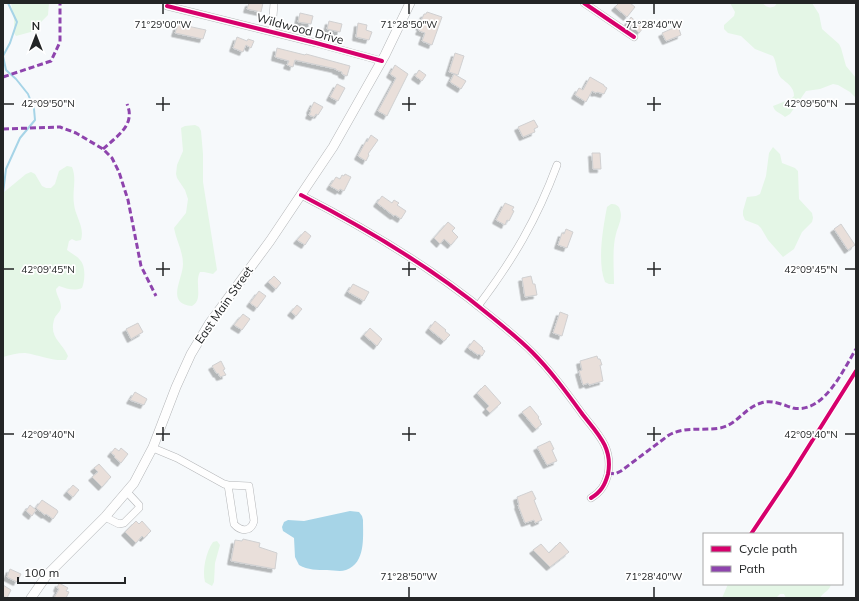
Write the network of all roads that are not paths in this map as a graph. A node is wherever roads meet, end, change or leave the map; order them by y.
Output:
1 (274, 3) edge
2 (410, 3) edge
3 (584, 3) edge
4 (167, 6) dead end
5 (272, 32) junction
6 (634, 37) dead end
7 (382, 61) junction
8 (557, 165) dead end
9 (301, 195) junction
10 (478, 306) junction
11 (153, 448) junction
12 (228, 485) junction
13 (127, 492) junction
14 (591, 498) dead end
15 (105, 517) junction
16 (31, 598) edge

1 - 5 street
2 - 7 main road, East Main Street
3 - 6 street
4 - 5 street, Wildwood Drive
5 - 7 street, Wildwood Drive
7 - 9 main road, East Main Street
8 - 10 street
9 - 10 street
9 - 11 main road, East Main Street
10 - 14 street
11 - 12 street
11 - 13 main road, East Main Street
12 - 12 street
13 - 15 main road, East Main Street
13 - 15 street
15 - 16 main road, East Main Street

